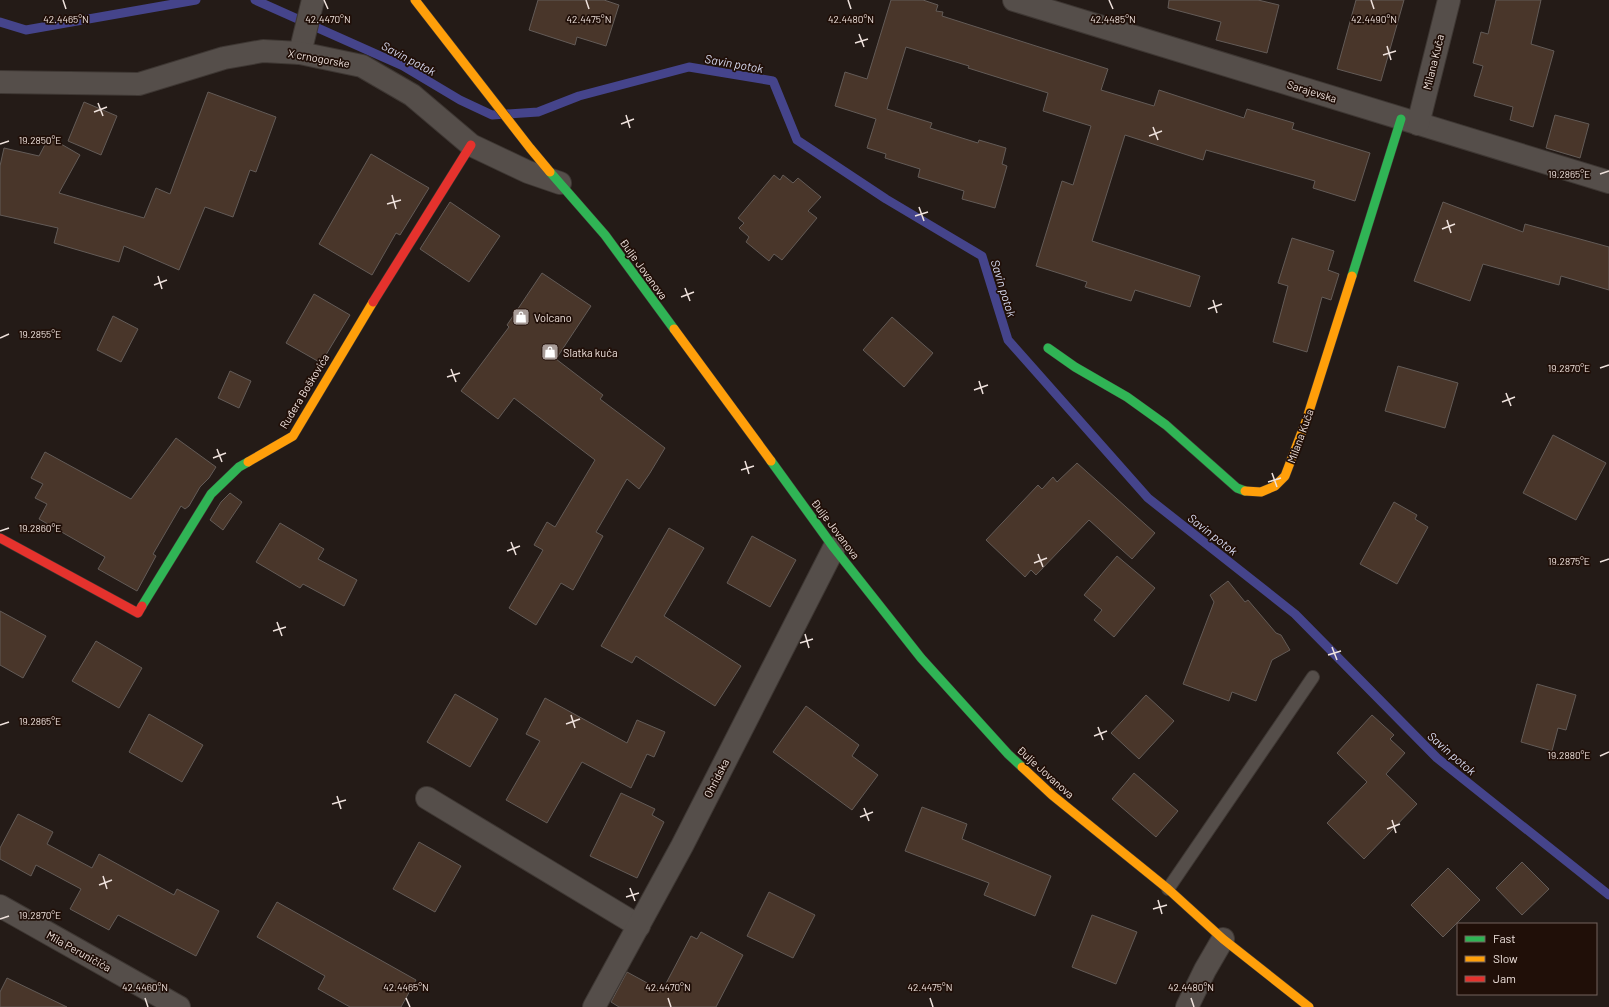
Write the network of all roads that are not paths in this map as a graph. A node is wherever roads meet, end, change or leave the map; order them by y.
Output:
1 (313, 0) edge
2 (415, 0) edge
3 (1014, 0) edge
4 (1449, 0) edge
5 (303, 43) junction
6 (0, 82) edge
7 (1410, 121) junction
8 (471, 145) junction
9 (1609, 182) edge
10 (560, 183) junction
11 (1048, 348) dead end
12 (0, 538) edge
13 (834, 548) junction
14 (1313, 678) dead end
15 (427, 798) dead end
16 (1168, 889) junction
17 (0, 906) edge
18 (638, 926) junction
19 (1223, 939) junction
20 (179, 1007) edge
21 (594, 1007) edge
22 (1187, 1007) edge
23 (1309, 1007) edge

1 - 5 street
2 - 10 street, Đulje Jovanova
3 - 7 street, Sarajevska
4 - 7 street, Milana Kuča
5 - 6 street, X crnogorske
5 - 8 street, X crnogorske
7 - 9 street, Sarajevska
7 - 11 street, Milana Kuča
8 - 10 street, X crnogorske
8 - 12 street, Ruđera Boškovića
10 - 13 street, Đulje Jovanova
13 - 16 street, Đulje Jovanova
13 - 18 street, Ohridska
14 - 16 lane
15 - 18 street
16 - 19 street, Đulje Jovanova
17 - 20 street, Mila Peruničića
18 - 21 street, Ohridska
19 - 22 street
19 - 23 street, Đulje Jovanova

